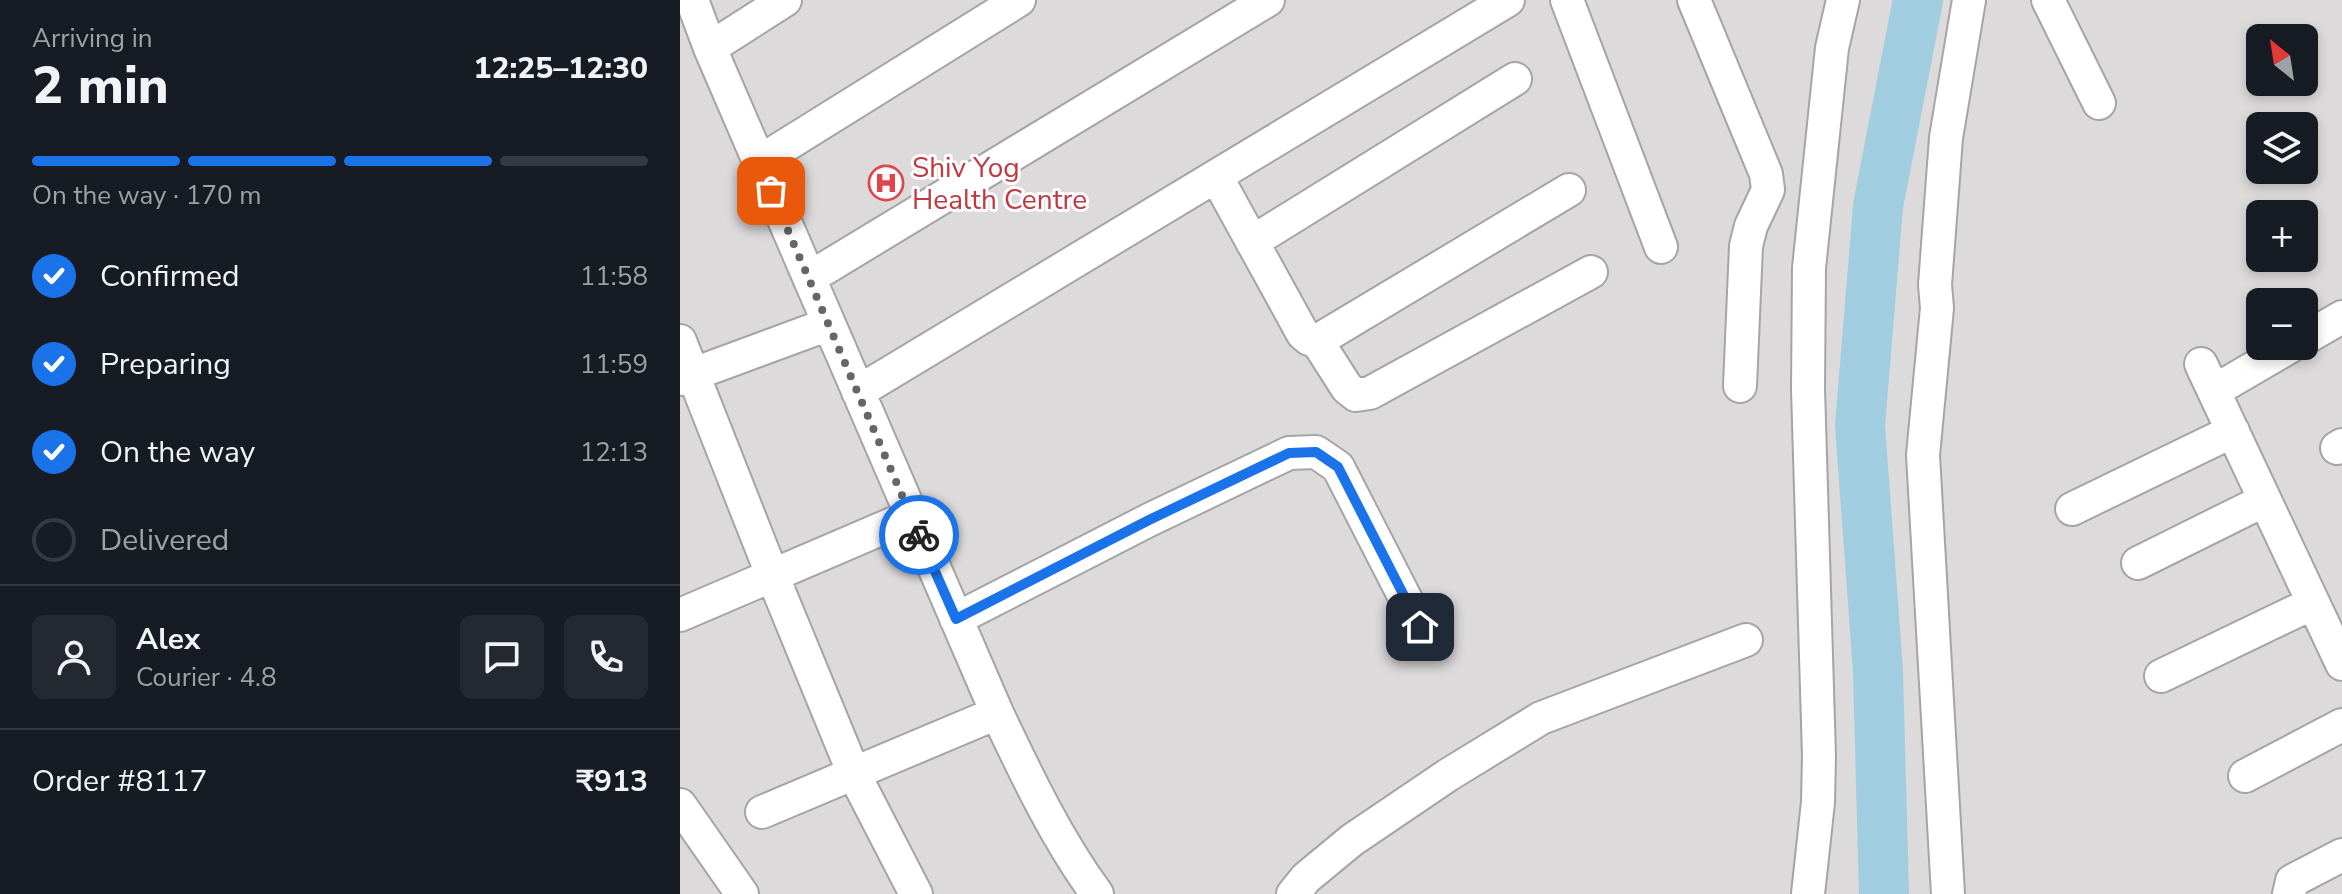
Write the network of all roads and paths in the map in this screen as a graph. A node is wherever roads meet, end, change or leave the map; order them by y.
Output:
1 (692, 0) edge
2 (785, 0) edge
3 (1019, 0) edge
4 (1268, 0) edge
5 (1508, 0) edge
6 (1567, 0) edge
7 (1694, 0) edge
8 (1969, 0) edge
9 (2048, 0) edge
10 (1835, 8) edge
11 (710, 48) junction
12 (1515, 79) dead end
13 (2099, 103) dead end
14 (759, 162) junction
15 (1216, 176) junction
16 (1569, 190) dead end
17 (1252, 242) junction
18 (1661, 247) dead end
19 (1591, 272) dead end
20 (809, 278) junction
21 (2342, 317) edge
22 (829, 324) junction
23 (2318, 331) edge
24 (680, 341) edge
25 (1317, 341) junction
26 (2253, 360) edge
27 (686, 377) edge
28 (1740, 386) dead end
29 (858, 392) junction
30 (2233, 431) junction
31 (2265, 500) junction
32 (2072, 509) dead end
33 (911, 516) junction
34 (2138, 563) dead end
35 (773, 577) junction
36 (2313, 603) junction
37 (680, 615) edge
38 (956, 619) junction
39 (1420, 627) dead end
40 (1746, 640) dead end
41 (2342, 664) edge
42 (2161, 676) dead end
43 (997, 713) junction
44 (2342, 725) edge
45 (854, 774) junction
46 (2245, 776) dead end
47 (680, 805) edge
48 (762, 812) dead end
49 (2342, 855) edge
50 (742, 894) edge
51 (916, 894) edge
52 (1097, 894) edge
53 (1293, 894) edge
54 (1808, 894) edge
55 (1948, 894) edge
56 (2289, 894) edge

1 - 11 street
2 - 11 street
3 - 14 street
4 - 20 street
5 - 15 street
6 - 18 street
7 - 28 street
8 - 55 street
9 - 13 street
10 - 54 street
11 - 14 street
12 - 17 street
14 - 20 street
15 - 17 street
15 - 29 street
16 - 25 street
17 - 25 street
19 - 25 street
20 - 22 street
21 - 23 street
22 - 27 street
22 - 29 street
24 - 27 street
26 - 30 street
27 - 35 street
29 - 33 street
30 - 31 street
30 - 32 street
31 - 34 street
31 - 36 street
33 - 35 street
33 - 38 street
35 - 37 street
35 - 45 street
36 - 41 street
36 - 42 street
38 - 39 street
38 - 43 street
40 - 53 street
43 - 45 street
43 - 52 street
44 - 46 street
45 - 48 street
45 - 51 street
47 - 50 street
49 - 56 street

